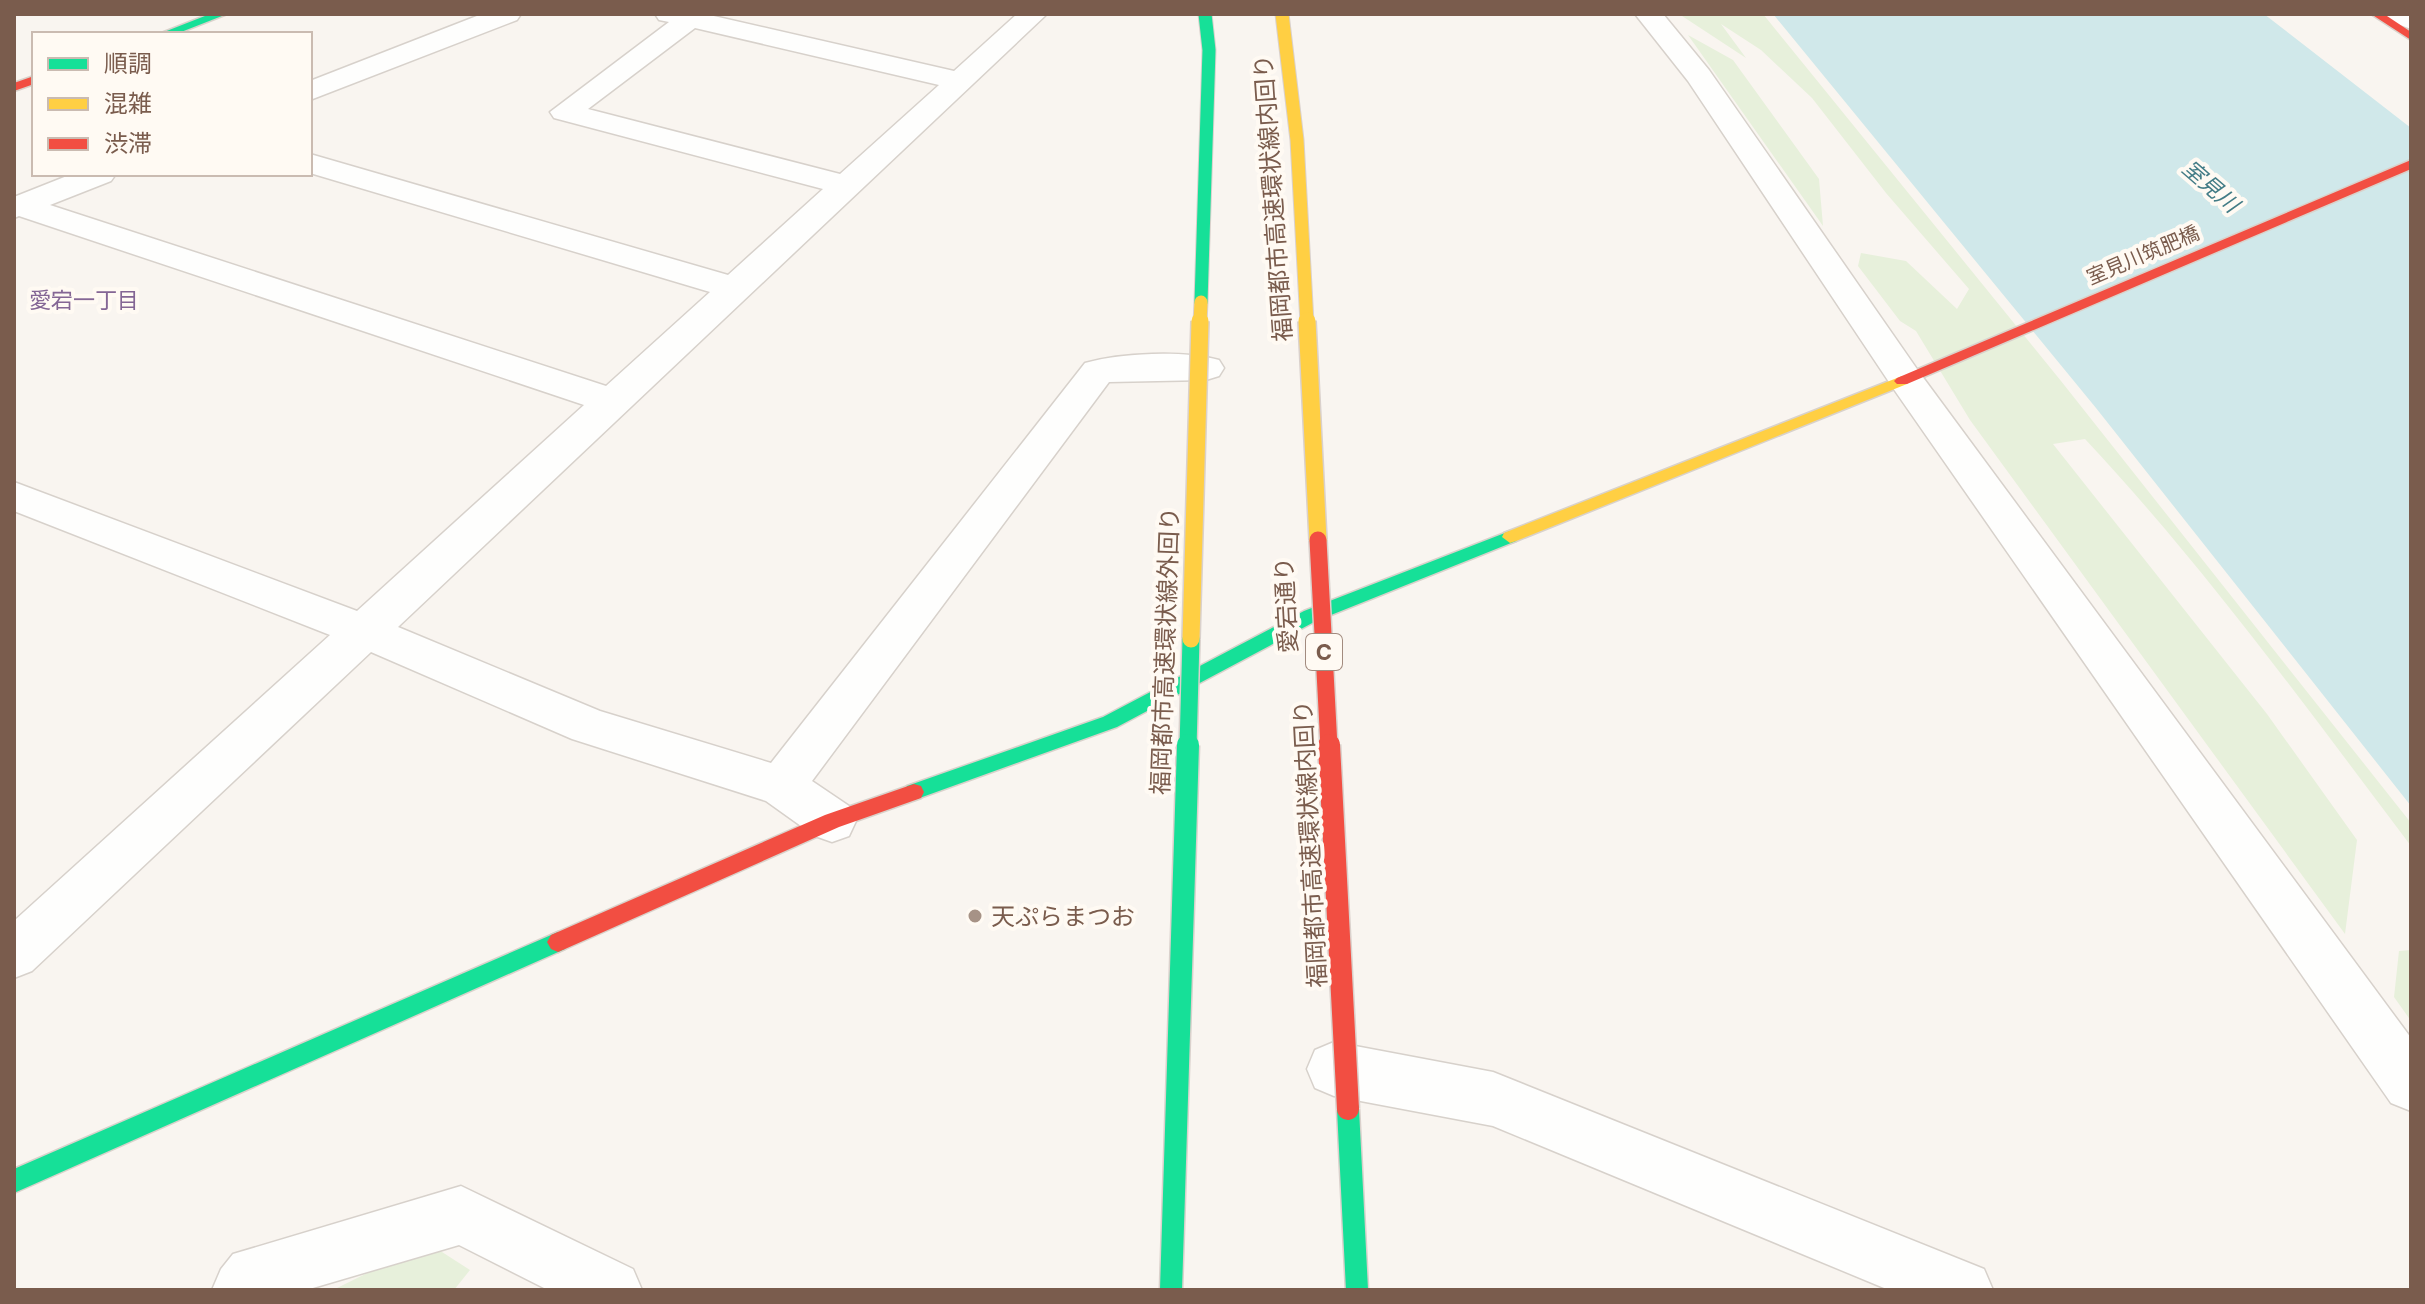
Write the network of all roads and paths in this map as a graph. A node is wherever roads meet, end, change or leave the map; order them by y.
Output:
1 (221, 14) edge
2 (507, 14) edge
3 (1033, 14) edge
4 (1207, 14) edge
5 (1282, 14) edge
6 (1649, 14) edge
7 (2377, 14) edge
8 (2397, 14) edge
9 (679, 17) edge
10 (2411, 21) edge
11 (171, 32) edge
12 (2411, 37) edge
13 (959, 81) junction
14 (312, 90) edge
15 (312, 164) edge
16 (2411, 164) edge
17 (95, 176) edge
18 (847, 186) junction
19 (17, 207) edge
20 (735, 288) junction
21 (1206, 368) junction
22 (1922, 373) junction
23 (612, 401) junction
24 (14, 496) edge
25 (1310, 616) junction
26 (364, 631) junction
27 (1200, 675) junction
28 (781, 786) junction
29 (832, 821) junction
30 (14, 954) edge
31 (1177, 1045) junction
32 (1334, 1069) junction
33 (2411, 1084) edge
34 (14, 1181) edge
35 (1191, 1244) dead end
36 (242, 1290) edge
37 (612, 1290) edge
38 (1171, 1290) edge
39 (1180, 1290) edge
40 (1347, 1290) edge
41 (1357, 1290) edge
42 (1963, 1290) edge

1 - 11 main road
2 - 14 street
3 - 13 street
4 - 21 main road
4 - 31 main road, 福岡都市高速環状線外回り, bridge
5 - 25 main road, 愛宕通り
5 - 41 main road, 福岡都市高速環状線内回り / C, bridge
6 - 22 street
7 - 12 main road
8 - 10 street
9 - 13 street
9 - 18 street
13 - 18 street
15 - 20 street
16 - 22 main road, 室見川筑肥橋
17 - 19 street
18 - 20 street
19 - 23 street
20 - 23 street
21 - 27 main road
21 - 28 street
22 - 25 main road, 室見川筑肥橋
22 - 33 street
23 - 26 street
24 - 26 street
25 - 27 main road, 室見川筑肥橋
25 - 32 main road, 愛宕通り
26 - 28 street
26 - 30 street
27 - 29 main road, 室見川筑肥橋
27 - 39 main road
28 - 29 street
29 - 34 main road, 室見川筑肥橋
31 - 35 main road, bridge
31 - 38 main road, 福岡都市高速環状線外回り, bridge
32 - 40 main road, 愛宕通り
32 - 42 street
36 - 37 street

